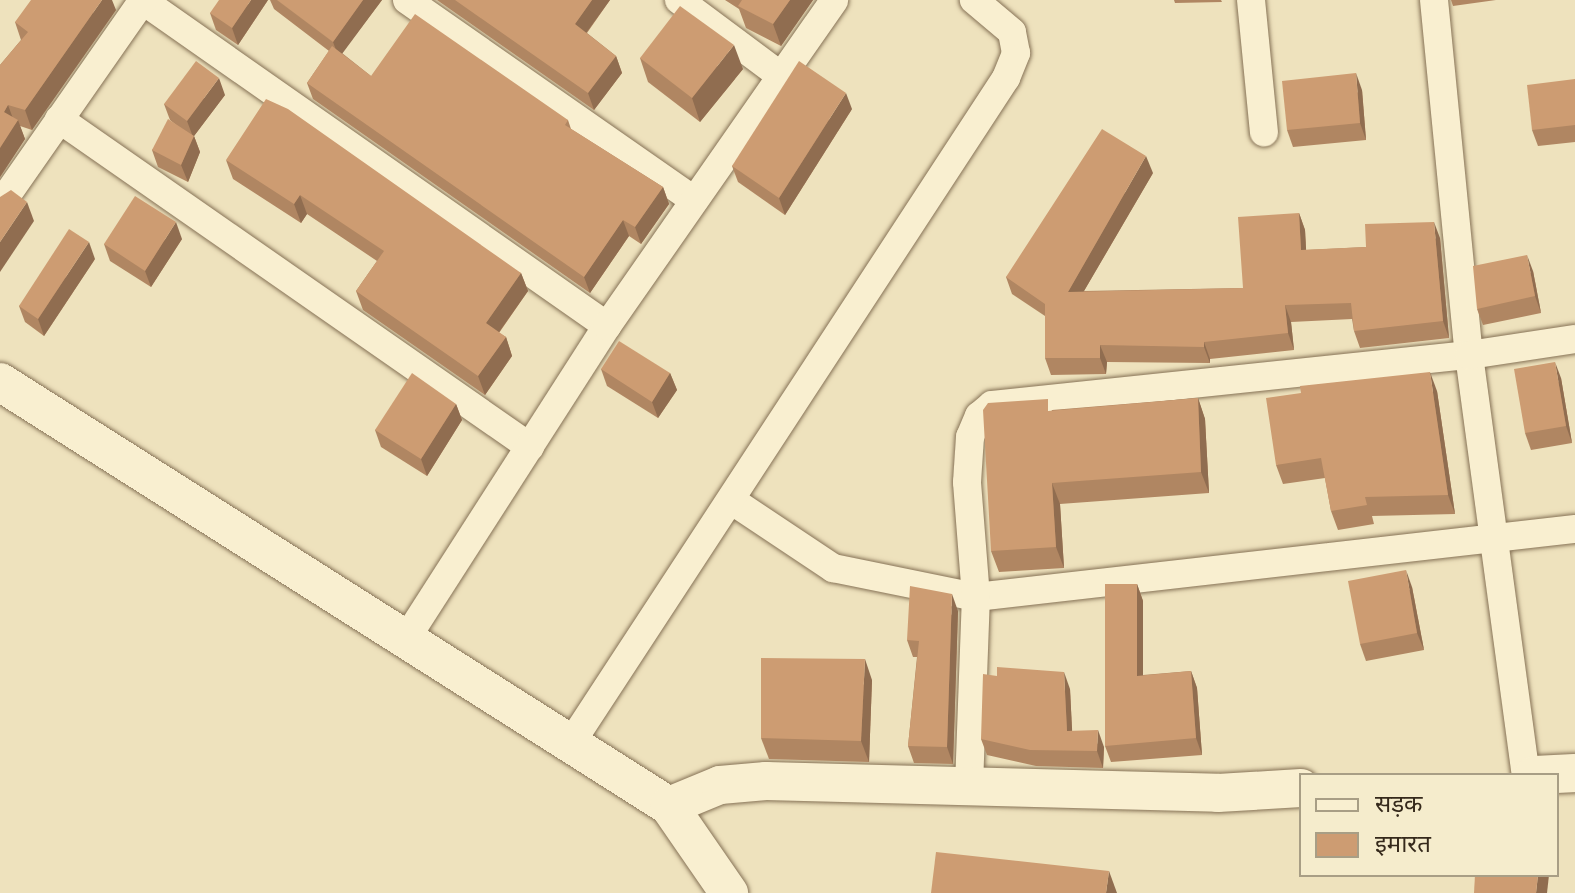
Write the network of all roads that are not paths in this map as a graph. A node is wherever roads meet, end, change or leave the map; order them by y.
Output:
1 (142, 0) edge
2 (407, 0) edge
3 (679, 0) edge
4 (834, 0) edge
5 (974, 0) edge
6 (1251, 0) edge
7 (1434, 0) edge
8 (781, 76) junction
9 (59, 119) junction
10 (1264, 132) dead end
11 (694, 200) junction
12 (0, 205) edge
13 (607, 326) junction
14 (1575, 339) edge
15 (1469, 355) junction
16 (0, 382) edge
17 (530, 447) junction
18 (731, 500) junction
19 (1575, 529) edge
20 (1495, 540) junction
21 (976, 597) junction
22 (406, 639) junction
23 (571, 743) junction
24 (1526, 773) edge
25 (969, 786) junction
26 (1299, 788) edge
27 (669, 806) junction
28 (729, 893) edge

1 - 9 street
1 - 13 street
2 - 11 street
3 - 8 street
4 - 8 street
5 - 18 street
6 - 10 street
7 - 15 street
8 - 11 street
9 - 12 street
9 - 17 street
11 - 13 street
13 - 17 street
14 - 15 street
15 - 20 street
15 - 21 street
16 - 22 street
17 - 22 street
18 - 21 street
18 - 23 street
19 - 20 street
20 - 21 street
20 - 24 street
21 - 25 street
22 - 23 street
23 - 27 street
25 - 26 street
25 - 27 street
27 - 28 street

